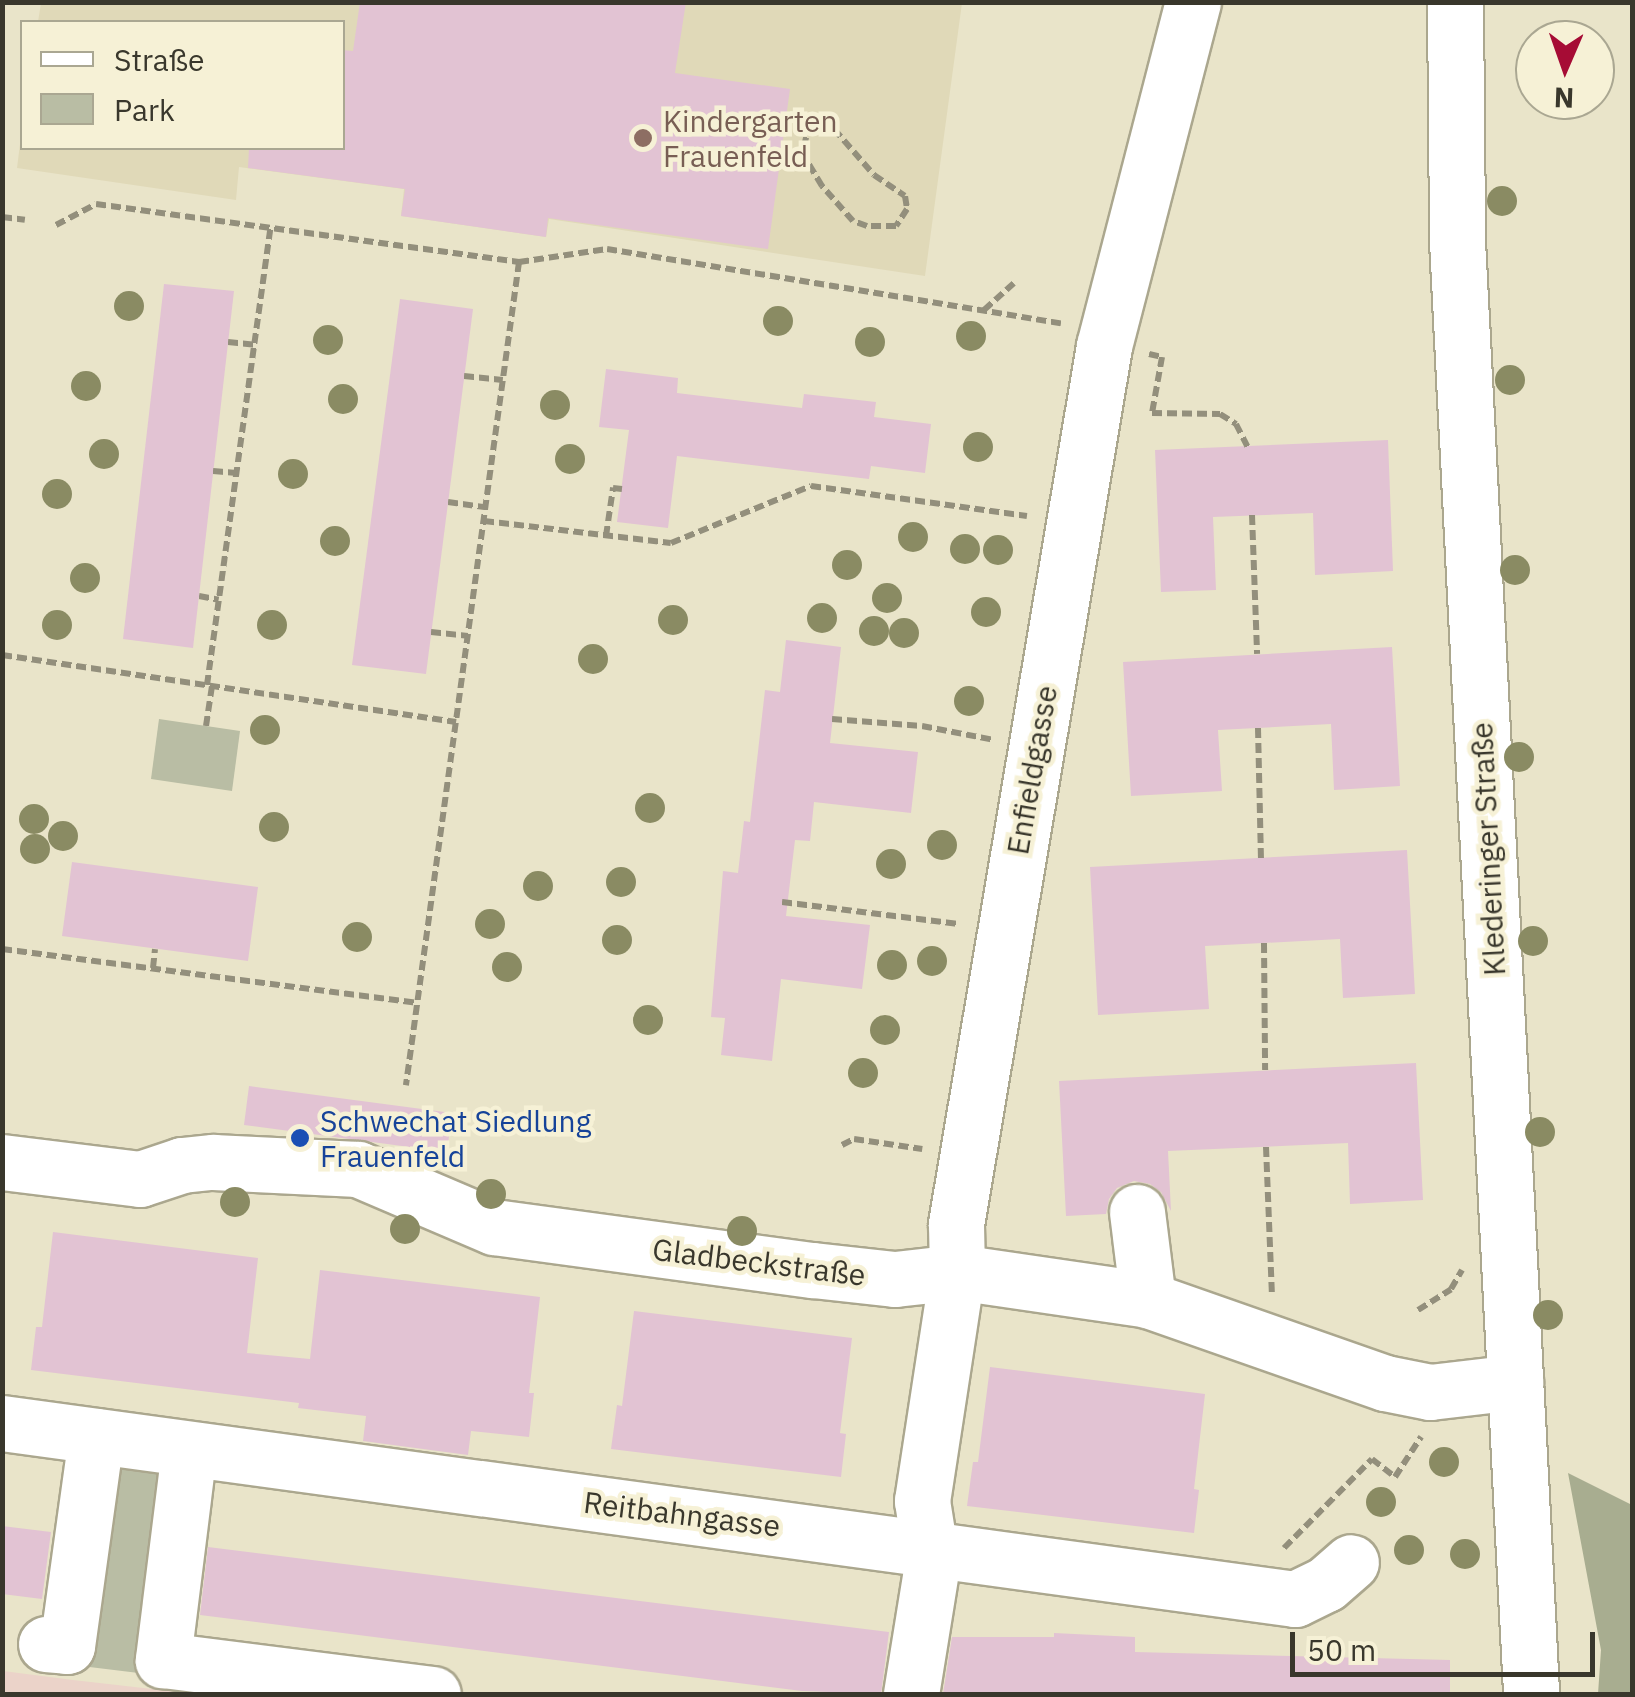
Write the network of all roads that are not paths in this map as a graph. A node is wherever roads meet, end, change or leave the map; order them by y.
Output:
1 (1194, 2) edge
2 (1455, 2) edge
3 (2, 1162) edge
4 (1136, 1212) dead end
5 (957, 1272) junction
6 (1148, 1300) junction
7 (1515, 1382) junction
8 (2, 1423) edge
9 (96, 1436) junction
10 (189, 1450) junction
11 (927, 1546) junction
12 (1351, 1562) dead end
13 (46, 1644) dead end
14 (433, 1694) edge
15 (911, 1694) edge
16 (1530, 1694) edge

1 - 5 street, Enfieldgasse
2 - 7 street, Klederinger Straße
3 - 5 street, Gladbeckstraße
4 - 6 street
5 - 6 street, Gladbeckstraße
5 - 11 street, Enfieldgasse
6 - 7 street, Gladbeckstraße
7 - 16 street, Klederinger Straße
8 - 9 street, Reitbahngasse
9 - 10 street, Reitbahngasse
9 - 13 street
10 - 11 street, Reitbahngasse
10 - 14 street
11 - 12 street, Reitbahngasse
11 - 15 street, Enfieldgasse

